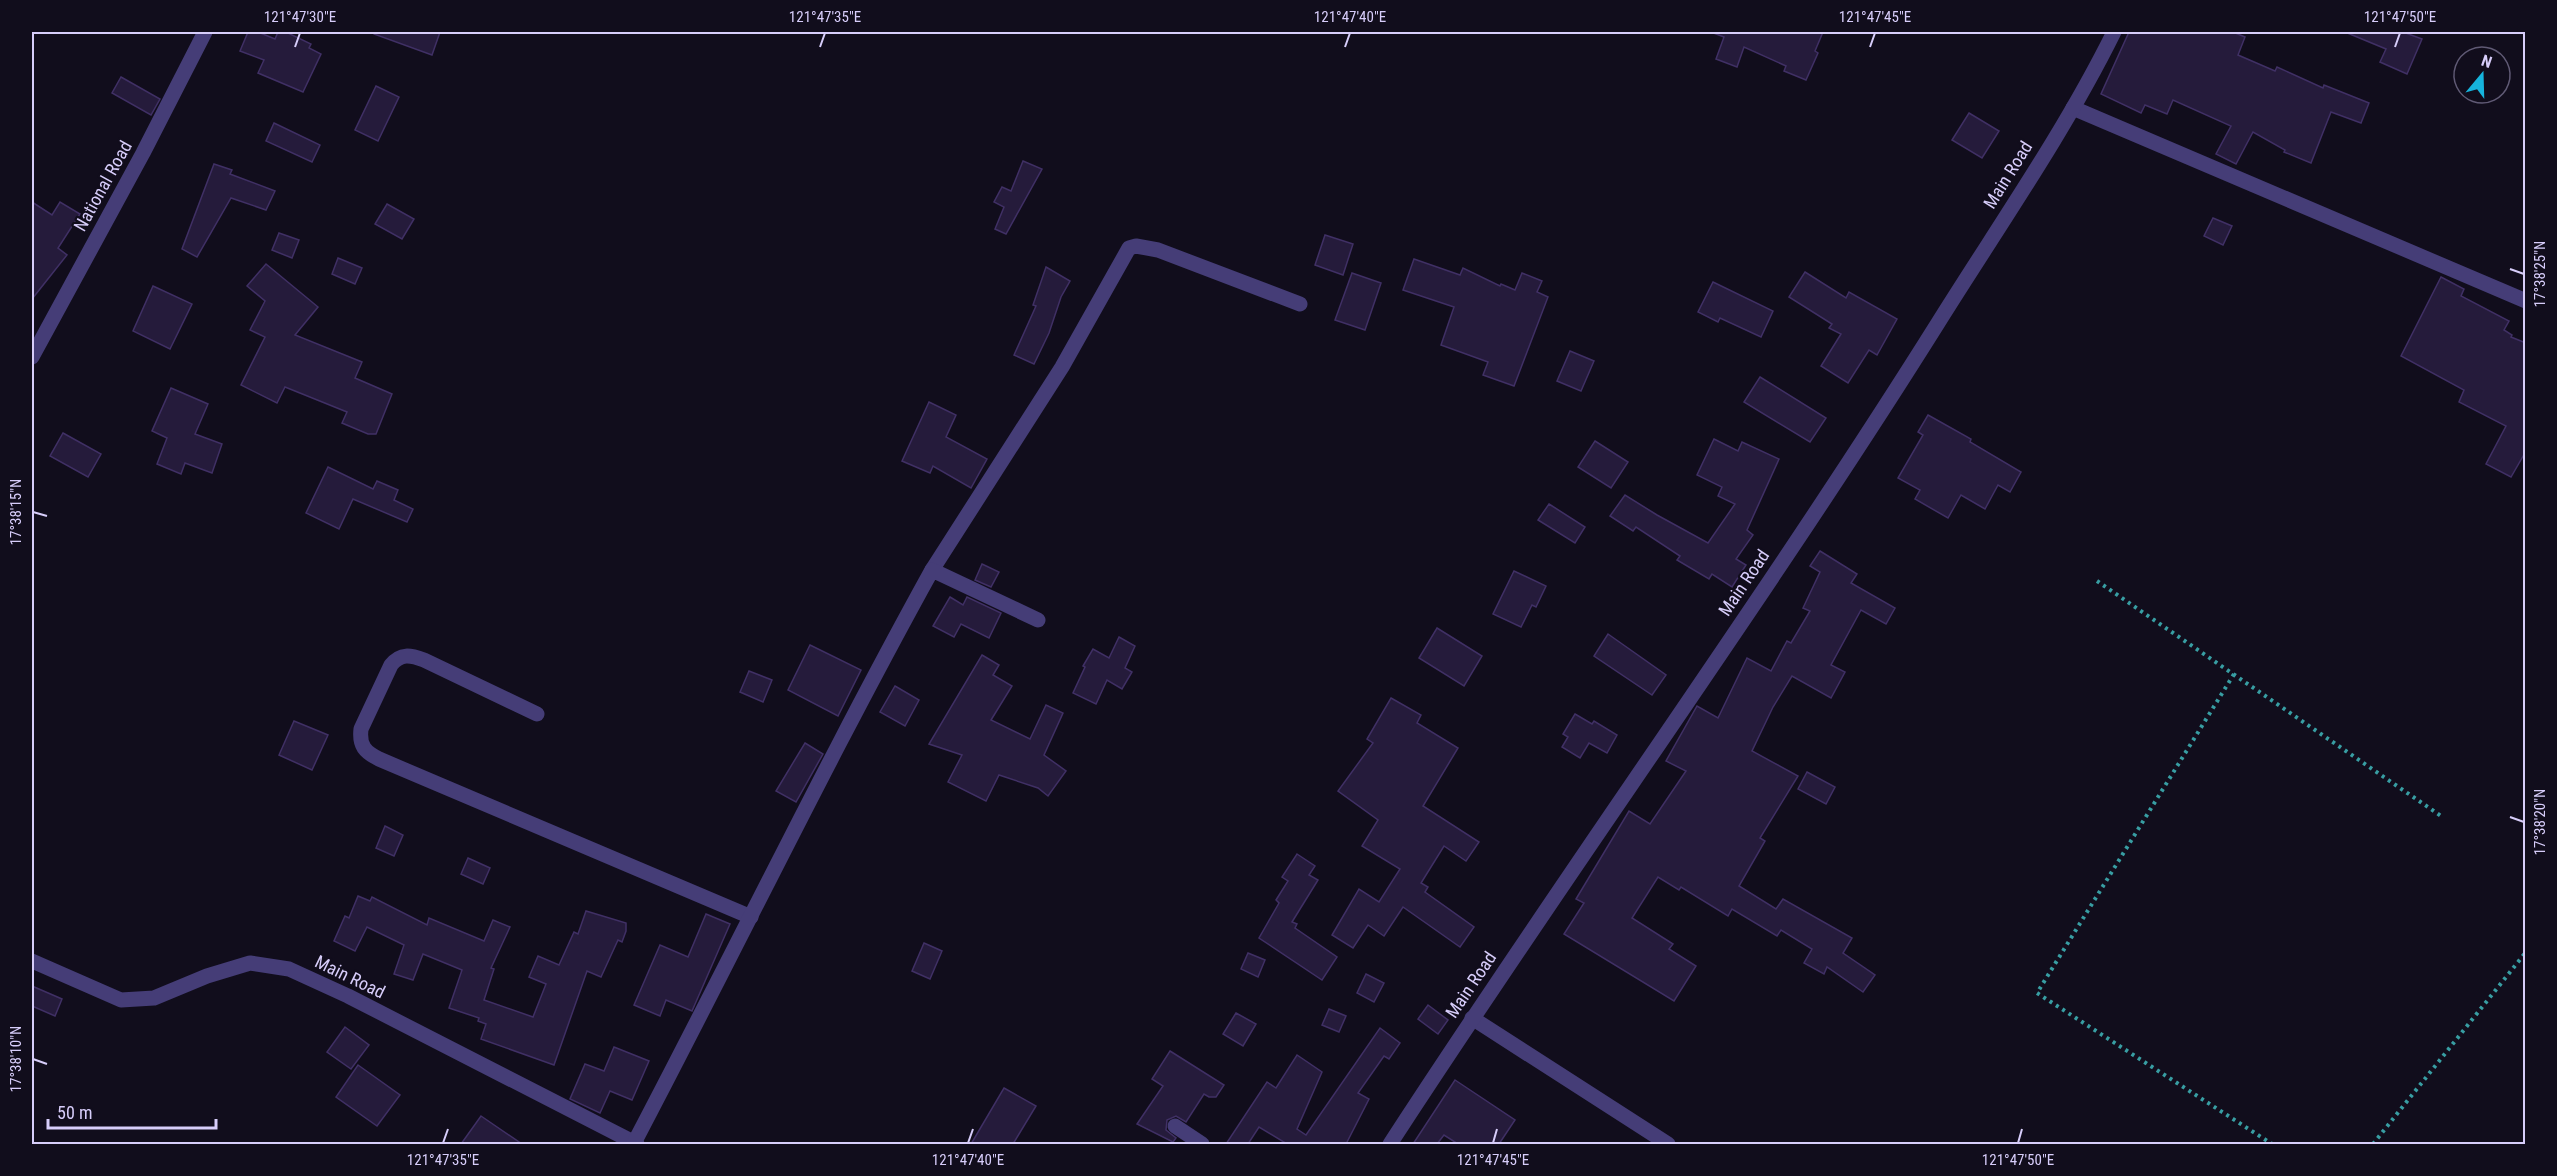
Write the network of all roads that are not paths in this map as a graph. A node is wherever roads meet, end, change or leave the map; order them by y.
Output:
1 (205, 32) edge
2 (2114, 32) edge
3 (2073, 108) junction
4 (2526, 301) edge
5 (1300, 304) dead end
6 (32, 357) edge
7 (932, 570) junction
8 (1038, 620) dead end
9 (537, 714) dead end
10 (751, 917) junction
11 (32, 961) edge
12 (1472, 1018) junction
13 (1175, 1126) dead end
14 (635, 1144) edge
15 (1202, 1144) edge
16 (1390, 1144) edge
17 (1668, 1144) edge

1 - 6 street, National Road
2 - 3 street, Main Road
3 - 4 street
3 - 12 street, Main Road
5 - 7 street
7 - 8 street
7 - 10 street
9 - 10 street
10 - 14 street
11 - 14 street, Main Road
12 - 16 street, Main Road
12 - 17 street
13 - 15 street

